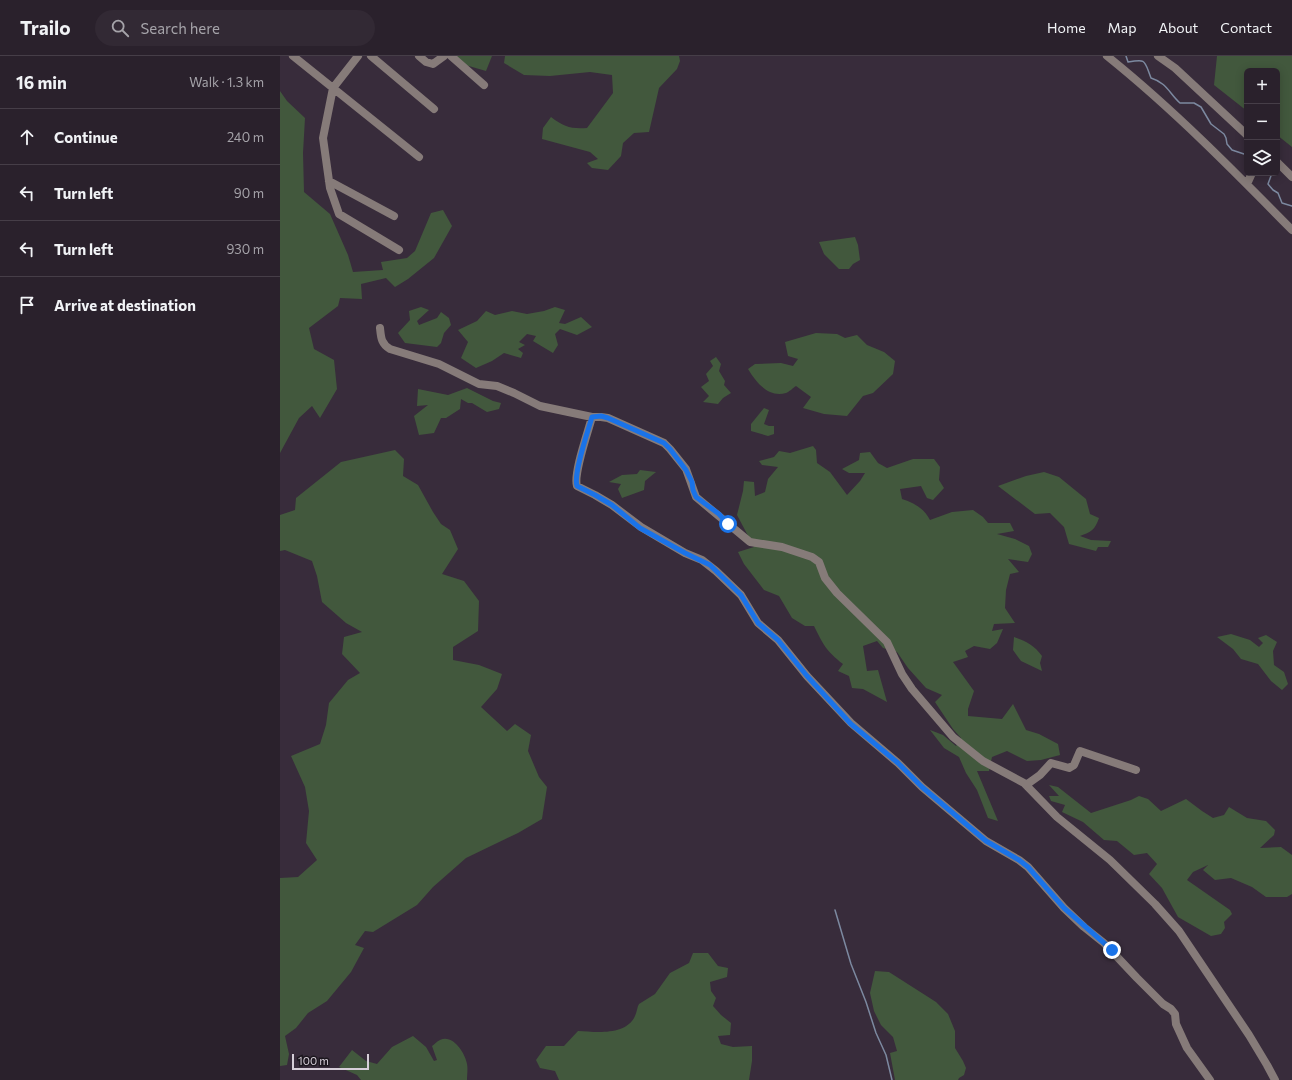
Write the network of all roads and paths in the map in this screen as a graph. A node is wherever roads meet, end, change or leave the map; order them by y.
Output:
1 (293, 56) edge
2 (358, 56) edge
3 (371, 56) edge
4 (419, 56) edge
5 (444, 56) edge
6 (452, 56) edge
7 (1107, 56) edge
8 (1158, 56) edge
9 (484, 85) dead end
10 (333, 88) junction
11 (434, 109) dead end
12 (1244, 132) edge
13 (419, 157) dead end
14 (1280, 165) edge
15 (1251, 176) edge
16 (1292, 177) edge
17 (329, 181) junction
18 (1247, 184) junction
19 (394, 216) dead end
20 (1292, 230) edge
21 (399, 250) dead end
22 (380, 328) dead end
23 (592, 417) junction
24 (1136, 770) dead end
25 (1026, 785) junction
26 (1210, 1080) edge
27 (1275, 1080) edge

1 - 10 street
2 - 10 street
3 - 11 street
4 - 5 street
6 - 9 street
7 - 18 street
8 - 12 street
10 - 13 street
10 - 17 street
14 - 16 street
15 - 18 street
17 - 19 street
17 - 21 street
18 - 20 street
22 - 23 street
23 - 25 street
23 - 26 street
24 - 25 street
25 - 27 street

